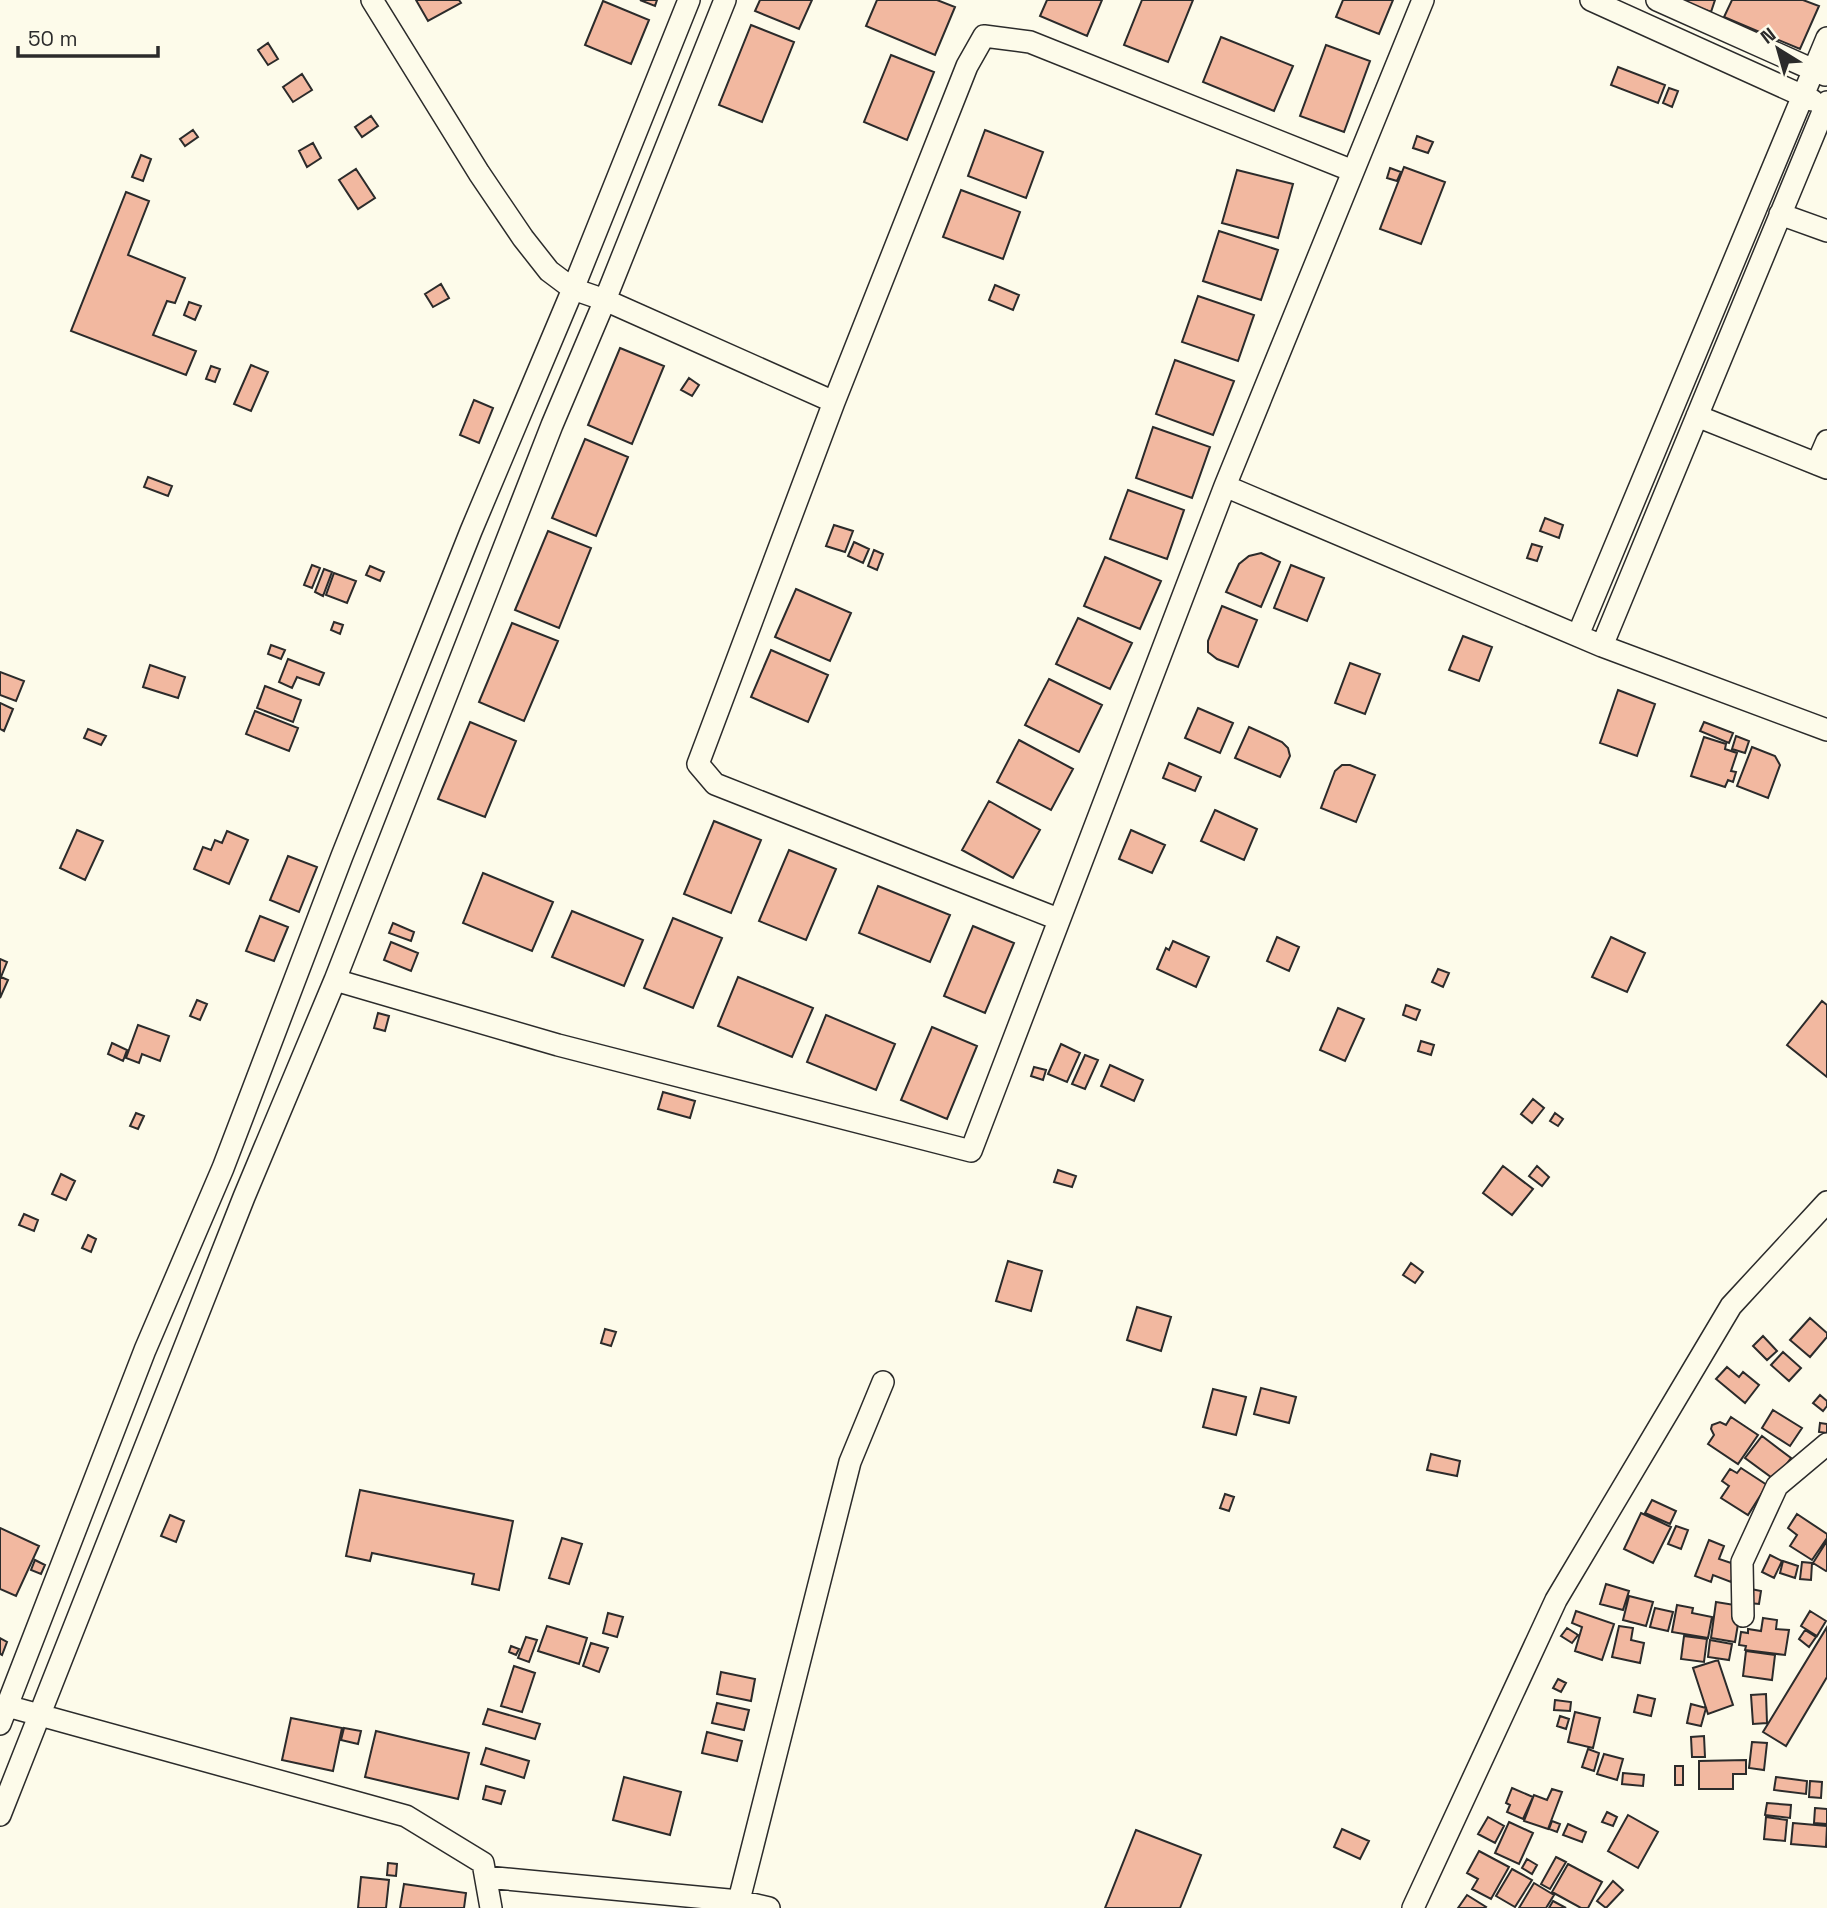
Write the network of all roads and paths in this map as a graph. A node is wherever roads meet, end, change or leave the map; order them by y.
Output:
1 (372, 0) edge
2 (689, 0) edge
3 (725, 0) edge
4 (1423, 0) edge
5 (1591, 0) edge
6 (1657, 0) edge
7 (1827, 38) edge
8 (1820, 73) edge
9 (1801, 96) junction
10 (1826, 104) edge
11 (1353, 172) junction
12 (1780, 214) junction
13 (1827, 231) edge
14 (573, 289) junction
15 (605, 300) junction
16 (834, 402) junction
17 (1697, 416) junction
18 (1827, 440) edge
19 (1822, 466) edge
20 (1225, 485) junction
21 (1578, 635) junction
22 (1602, 646) junction
23 (1827, 730) edge
24 (1058, 919) junction
25 (335, 980) junction
26 (1827, 1202) edge
27 (883, 1382) dead end
28 (1827, 1444) edge
29 (1743, 1616) dead end
30 (4, 1715) edge
31 (41, 1715) junction
32 (0, 1815) edge
33 (486, 1877) junction
34 (738, 1905) edge
35 (491, 1908) edge
36 (769, 1908) edge
37 (1413, 1908) edge

1 - 14 street
2 - 14 street
3 - 15 street
4 - 11 street
5 - 9 street
6 - 8 street
7 - 8 street
8 - 9 street
9 - 10 street
9 - 21 street
10 - 12 street
11 - 16 street
11 - 20 street
12 - 13 street
12 - 17 street
14 - 15 street
14 - 30 street
15 - 16 street
15 - 25 street
16 - 24 street
17 - 19 street
17 - 22 street
18 - 19 street
20 - 21 street
20 - 24 street
21 - 22 street
22 - 23 street
24 - 25 street
25 - 31 street
26 - 37 street
27 - 34 street
28 - 29 street
30 - 31 street
31 - 32 street
31 - 33 street
33 - 34 street
33 - 35 street
34 - 36 street

